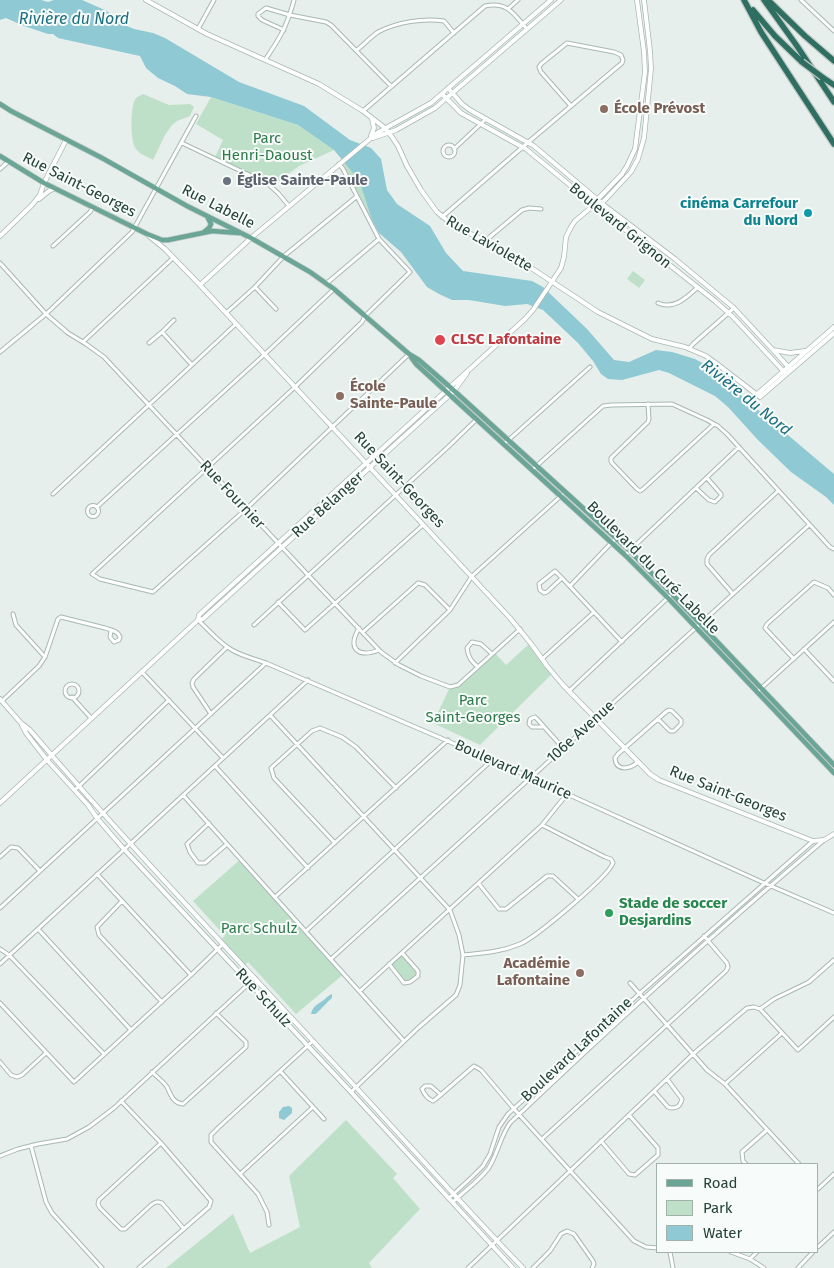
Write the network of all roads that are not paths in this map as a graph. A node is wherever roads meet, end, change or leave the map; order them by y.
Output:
1 (146, 0) edge
2 (214, 0) edge
3 (294, 0) edge
4 (518, 0) edge
5 (551, 0) edge
6 (561, 0) edge
7 (637, 0) edge
8 (644, 0) edge
9 (745, 0) edge
10 (764, 0) edge
11 (768, 0) edge
12 (801, 0) edge
13 (509, 8) junction
14 (290, 15) junction
15 (522, 24) junction
16 (198, 29) junction
17 (527, 29) junction
18 (284, 30) junction
19 (834, 31) edge
20 (454, 33) junction
21 (357, 50) junction
22 (265, 60) junction
23 (834, 61) edge
24 (834, 85) edge
25 (391, 86) junction
26 (448, 88) junction
27 (452, 93) junction
28 (442, 94) junction
29 (446, 98) junction
30 (834, 102) edge
31 (0, 104) edge
32 (571, 106) junction
33 (363, 111) junction
34 (196, 116) dead end
35 (371, 117) junction
36 (486, 119) junction
37 (481, 125) junction
38 (385, 128) junction
39 (389, 133) junction
40 (66, 140) junction
41 (367, 140) junction
42 (528, 142) junction
43 (182, 143) junction
44 (834, 144) edge
45 (522, 147) junction
46 (454, 149) dead end
47 (0, 156) edge
48 (8, 162) junction
49 (339, 164) junction
50 (0, 169) edge
51 (44, 183) junction
52 (55, 188) junction
53 (157, 189) junction
54 (356, 197) junction
55 (598, 199) junction
56 (601, 203) junction
57 (32, 205) junction
58 (594, 205) junction
59 (289, 206) junction
60 (94, 207) junction
61 (541, 208) dead end
62 (208, 216) junction
63 (442, 217) junction
64 (135, 228) junction
65 (203, 233) junction
66 (242, 233) junction
67 (147, 234) junction
68 (0, 236) edge
69 (251, 238) junction
70 (379, 239) junction
71 (485, 241) junction
72 (53, 246) dead end
73 (284, 256) junction
74 (173, 258) junction
75 (0, 263) edge
76 (552, 282) junction
77 (327, 283) junction
78 (200, 285) junction
79 (255, 287) junction
80 (697, 288) junction
81 (334, 289) junction
82 (658, 303) dead end
83 (734, 308) junction
84 (276, 309) dead end
85 (226, 313) junction
86 (728, 313) junction
87 (46, 314) junction
88 (365, 316) junction
89 (174, 320) dead end
90 (236, 324) junction
91 (834, 327) edge
92 (162, 332) junction
93 (834, 334) edge
94 (83, 342) junction
95 (149, 343) dead end
96 (689, 349) junction
97 (773, 350) junction
98 (805, 351) junction
99 (0, 352) edge
100 (265, 354) junction
101 (409, 354) junction
102 (192, 365) junction
103 (590, 367) dead end
104 (789, 368) junction
105 (785, 373) junction
106 (295, 387) junction
107 (450, 390) junction
108 (648, 404) junction
109 (149, 405) junction
110 (479, 418) junction
111 (714, 424) junction
112 (332, 426) junction
113 (176, 435) junction
114 (506, 442) junction
115 (739, 447) junction
116 (366, 463) junction
117 (537, 466) junction
118 (370, 467) junction
119 (207, 468) junction
120 (532, 470) junction
121 (707, 478) junction
122 (350, 482) junction
123 (696, 488) junction
124 (778, 491) junction
125 (54, 494) dead end
126 (395, 494) junction
127 (563, 494) junction
128 (96, 507) dead end
129 (246, 509) junction
130 (423, 524) junction
131 (809, 525) junction
132 (614, 540) junction
133 (280, 545) junction
134 (834, 549) edge
135 (629, 550) junction
136 (625, 555) junction
137 (308, 575) junction
138 (472, 576) junction
139 (562, 578) junction
140 (570, 586) junction
141 (733, 594) junction
142 (834, 595) edge
143 (670, 596) junction
144 (278, 602) junction
145 (335, 603) junction
146 (450, 610) junction
147 (594, 612) junction
148 (13, 614) dead end
149 (198, 620) junction
150 (834, 622) edge
151 (700, 624) junction
152 (254, 625) dead end
153 (359, 628) junction
154 (696, 628) junction
155 (520, 629) junction
156 (111, 630) dead end
157 (363, 632) junction
158 (622, 642) junction
159 (227, 647) junction
160 (804, 649) junction
161 (379, 650) junction
162 (492, 654) junction
163 (46, 657) junction
164 (542, 659) junction
165 (794, 659) junction
166 (395, 662) junction
167 (266, 663) junction
168 (478, 667) junction
169 (142, 672) junction
170 (308, 680) junction
171 (834, 681) edge
172 (759, 690) junction
173 (569, 691) junction
174 (72, 697) junction
175 (1, 700) edge
176 (169, 700) junction
177 (211, 714) junction
178 (270, 715) junction
179 (91, 718) junction
180 (595, 719) junction
181 (658, 719) junction
182 (21, 723) junction
183 (544, 727) junction
184 (195, 728) junction
185 (448, 740) junction
186 (297, 744) junction
187 (810, 744) junction
188 (563, 748) junction
189 (625, 749) junction
190 (52, 755) junction
191 (223, 758) junction
192 (47, 760) junction
193 (492, 760) junction
194 (638, 762) junction
195 (834, 765) edge
196 (215, 766) junction
197 (834, 773) edge
198 (531, 777) junction
199 (79, 786) junction
200 (396, 788) junction
201 (74, 790) junction
202 (567, 794) junction
203 (183, 795) junction
204 (0, 802) edge
205 (103, 813) junction
206 (364, 816) junction
207 (97, 818) junction
208 (209, 823) junction
209 (542, 825) junction
210 (834, 834) edge
211 (824, 840) junction
212 (812, 841) junction
213 (335, 843) junction
214 (130, 844) junction
215 (227, 844) junction
216 (124, 849) junction
217 (394, 850) junction
218 (0, 857) edge
219 (308, 868) junction
220 (40, 871) junction
221 (97, 874) junction
222 (420, 878) junction
223 (764, 883) junction
224 (478, 884) junction
225 (770, 886) junction
226 (275, 897) junction
227 (578, 899) junction
228 (122, 901) junction
229 (186, 906) junction
230 (0, 908) edge
231 (181, 910) junction
232 (450, 910) junction
233 (834, 913) edge
234 (725, 917) junction
235 (730, 922) junction
236 (38, 929) junction
237 (306, 931) junction
238 (704, 936) junction
239 (708, 941) junction
240 (222, 945) junction
241 (0, 949) edge
242 (218, 950) junction
243 (402, 953) junction
244 (463, 955) junction
245 (9, 956) junction
246 (331, 959) junction
247 (834, 960) edge
248 (0, 964) edge
249 (389, 964) junction
250 (191, 976) junction
251 (255, 978) junction
252 (249, 983) junction
253 (630, 983) dead end
254 (360, 991) junction
255 (639, 994) junction
256 (644, 999) junction
257 (162, 1002) junction
258 (0, 1003) edge
259 (280, 1006) junction
260 (760, 1009) junction
261 (275, 1010) junction
262 (216, 1013) junction
263 (834, 1018) edge
264 (667, 1025) junction
265 (131, 1030) junction
266 (782, 1034) junction
267 (313, 1041) junction
268 (404, 1041) junction
269 (308, 1046) junction
270 (46, 1053) junction
271 (104, 1054) junction
272 (693, 1054) junction
273 (0, 1062) edge
274 (280, 1071) junction
275 (152, 1072) junction
276 (666, 1079) junction
277 (725, 1084) junction
278 (356, 1087) junction
279 (654, 1091) junction
280 (351, 1092) junction
281 (440, 1095) junction
282 (121, 1101) junction
283 (313, 1106) junction
284 (514, 1109) junction
285 (519, 1114) junction
286 (629, 1115) junction
287 (324, 1119) dead end
288 (767, 1130) junction
289 (542, 1139) junction
290 (601, 1142) junction
291 (161, 1143) junction
292 (31, 1146) junction
293 (0, 1156) edge
294 (745, 1163) edge
295 (798, 1163) edge
296 (570, 1171) junction
297 (240, 1174) junction
298 (834, 1174) edge
299 (819, 1186) edge
300 (455, 1196) junction
301 (449, 1198) junction
302 (453, 1202) junction
303 (477, 1220) junction
304 (472, 1224) junction
305 (269, 1225) dead end
306 (184, 1228) junction
307 (834, 1232) edge
308 (496, 1240) junction
309 (491, 1245) junction
310 (819, 1246) edge
311 (656, 1248) edge
312 (670, 1253) edge
313 (733, 1253) edge
314 (756, 1253) edge
315 (812, 1253) edge
316 (750, 1259) junction
317 (102, 1268) edge
318 (139, 1268) edge
319 (468, 1268) edge
320 (513, 1268) edge
321 (523, 1268) edge
322 (532, 1268) edge
323 (592, 1268) edge
324 (673, 1268) edge
325 (764, 1268) edge
326 (798, 1268) edge

1 - 16 street, Rue Laviolette
2 - 16 street
3 - 14 street
4 - 13 street
5 - 15 street
6 - 17 street
7 - 55 street
8 - 56 street
9 - 24 highway, bridge
9 - 44 highway
10 - 30 highway
11 - 23 highway
12 - 19 street
13 - 15 street
13 - 20 street
14 - 18 street
14 - 18 street
14 - 21 street
15 - 17 street
15 - 26 street
16 - 22 street, Rue Laviolette
17 - 27 street
18 - 22 street
20 - 21 street
20 - 25 street
21 - 25 street
22 - 33 street, Rue Laviolette
25 - 33 street
26 - 27 street, Boulevard Grignon
26 - 28 street
27 - 29 street
27 - 36 street, Boulevard Grignon
28 - 29 street, Boulevard Grignon
28 - 38 street
29 - 37 street, Boulevard Grignon
29 - 39 street
31 - 40 main road, Rue Labelle
32 - 32 street
32 - 42 street
33 - 35 street, Rue Laviolette
34 - 43 street
35 - 38 street, Rue Laviolette
35 - 41 street
36 - 37 street
36 - 42 street, Boulevard Grignon
37 - 45 street, Boulevard Grignon
37 - 46 street
38 - 39 street, Rue Laviolette
38 - 41 street
39 - 41 street
39 - 63 street, Rue Laviolette
40 - 51 street
40 - 53 main road, Rue Labelle
41 - 49 street
42 - 45 street
42 - 55 street, Boulevard Grignon
43 - 53 street
43 - 59 street
45 - 58 street, Boulevard Grignon
45 - 63 street
47 - 48 main road, Rue Saint-Georges
48 - 50 street
48 - 51 main road, Rue Saint-Georges
49 - 54 street
49 - 59 street
51 - 52 main road, Rue Saint-Georges
51 - 57 street
52 - 57 street
52 - 60 main road, Rue Saint-Georges
53 - 62 main road, Rue Labelle
53 - 64 street
54 - 70 street
54 - 73 street
55 - 56 street, Boulevard Grignon
55 - 58 street
56 - 58 street
56 - 83 street, Boulevard Grignon
57 - 68 street
58 - 76 street, Rue Bélanger
58 - 80 street, Boulevard Grignon
59 - 69 street
60 - 64 main road, Rue Saint-Georges
60 - 72 street
61 - 71 street
62 - 65 main road
62 - 66 main road, Rue Labelle
63 - 71 street, Rue Laviolette
64 - 67 main road, Rue Saint-Georges
64 - 87 street
65 - 66 main road, Rue Saint-Georges
65 - 67 main road, Rue Saint-Georges
66 - 69 main road, Rue Labelle
67 - 74 street, Rue Saint-Georges
69 - 73 main road, Rue Labelle
69 - 78 street
70 - 77 street
70 - 88 street
71 - 76 street, Rue Laviolette
73 - 77 main road, Rue Labelle
73 - 79 street
74 - 78 street, Rue Saint-Georges
74 - 94 street
75 - 87 street, Rue Fournier
76 - 96 street, Rue Laviolette
76 - 107 street, Rue Bélanger
77 - 81 main road, Rue Labelle
78 - 85 street, Rue Saint-Georges
79 - 84 street
79 - 85 street
80 - 82 street
80 - 86 street, Boulevard Grignon
81 - 88 main road, Rue Labelle
81 - 100 street
83 - 86 street
83 - 97 street, Boulevard Grignon
85 - 90 street, Rue Saint-Georges
86 - 96 street
86 - 105 street, Boulevard Grignon
87 - 94 street, Rue Fournier
87 - 99 street
88 - 101 main road, Rue Labelle
88 - 106 street
89 - 92 street
90 - 100 street, Rue Saint-Georges
90 - 102 street
91 - 98 street
92 - 95 street
92 - 102 street
93 - 104 street
94 - 109 street, Rue Fournier
96 - 105 street, Rue Laviolette
97 - 98 street
97 - 104 street, Boulevard Grignon
98 - 104 street
100 - 106 street, Rue Saint-Georges
100 - 113 street
101 - 107 main road, Rue Labelle
101 - 112 street
102 - 109 street
103 - 114 street
104 - 105 street
106 - 112 street, Rue Saint-Georges
106 - 119 street
107 - 110 main road, Boulevard du Curé-Labelle
107 - 116 street, Rue Bélanger
107 - 118 street, Rue Bélanger
108 - 111 street
108 - 111 street
108 - 117 street
109 - 113 street, Rue Fournier
109 - 125 street
110 - 114 main road, Boulevard du Curé-Labelle
110 - 126 street
111 - 115 street
112 - 116 street, Rue Saint-Georges
112 - 129 street
113 - 119 street, Rue Fournier
113 - 128 street
114 - 117 main road, Boulevard du Curé-Labelle
114 - 120 main road, Boulevard du Curé-Labelle
115 - 121 street
115 - 124 street
116 - 118 street, Rue Saint-Georges
116 - 122 street, Rue Bélanger
117 - 120 street
117 - 127 main road, Boulevard du Curé-Labelle
118 - 122 street, Rue Bélanger
118 - 126 street, Rue Saint-Georges
119 - 129 street, Rue Fournier
119 - 129 street
120 - 127 main road, Boulevard du Curé-Labelle
121 - 123 street
121 - 123 street
122 - 133 street, Rue Bélanger
123 - 135 street
124 - 131 street
124 - 141 street
126 - 130 street, Rue Saint-Georges
126 - 137 street
127 - 132 main road, Boulevard du Curé-Labelle
127 - 138 street
129 - 133 street, Rue Fournier
130 - 138 street, Rue Saint-Georges
130 - 145 street
131 - 134 street
131 - 141 street, 106e Avenue
132 - 135 main road, Boulevard du Curé-Labelle
132 - 136 main road, Boulevard du Curé-Labelle
132 - 140 street
133 - 137 street, Rue Fournier
133 - 149 street, Rue Bélanger
135 - 136 street
135 - 143 main road, Boulevard du Curé-Labelle
136 - 143 main road, Boulevard du Curé-Labelle
137 - 144 street
137 - 145 street, Rue Fournier
138 - 146 street
138 - 155 street, Rue Saint-Georges
139 - 139 street
139 - 140 street
140 - 147 street
141 - 151 street, 106e Avenue
142 - 165 street
143 - 151 main road, Boulevard du Curé-Labelle
143 - 154 main road, Boulevard du Curé-Labelle
143 - 158 street
144 - 145 street
144 - 152 street
145 - 153 street, Rue Fournier
146 - 157 street
146 - 166 street
147 - 158 street
147 - 164 street
148 - 163 street
149 - 159 street, Boulevard Maurice
149 - 169 street, Rue Bélanger
150 - 160 street
151 - 154 street, 106e Avenue
151 - 172 main road, Boulevard du Curé-Labelle
153 - 157 street, Rue Fournier
153 - 161 street
154 - 172 main road, Boulevard du Curé-Labelle
154 - 180 street, 106e Avenue
155 - 162 street, Rue Fournier
155 - 164 street, Rue Saint-Georges
156 - 163 street
157 - 161 street, Rue Fournier
158 - 173 street
159 - 167 street, Boulevard Maurice
159 - 177 street
160 - 165 street
160 - 171 street
161 - 166 street, Rue Fournier
162 - 168 street, Rue Fournier
162 - 168 street
163 - 175 street
164 - 173 street, Rue Saint-Georges
165 - 172 street
166 - 168 street, Rue Fournier
167 - 170 street, Boulevard Maurice
167 - 177 street
169 - 176 street
169 - 179 street, Rue Bélanger
170 - 178 street
170 - 185 street, Boulevard Maurice
172 - 187 main road, Boulevard du Curé-Labelle
173 - 180 street, Rue Saint-Georges
174 - 174 street
174 - 179 street
175 - 182 street
176 - 184 street
176 - 199 street
177 - 184 street
178 - 186 street
178 - 191 street
179 - 190 street, Rue Bélanger
180 - 188 street, 106e Avenue
180 - 189 street, Rue Saint-Georges
181 - 181 street
181 - 189 street
182 - 190 street, Rue Schulz
182 - 192 street, Rue Schulz
183 - 183 street
183 - 188 street
184 - 191 street
184 - 205 street
185 - 193 street, Boulevard Maurice
185 - 200 street
186 - 200 street
186 - 206 street
186 - 213 street
187 - 195 main road, Boulevard du Curé-Labelle
187 - 197 main road, Boulevard du Curé-Labelle
188 - 198 street, 106e Avenue
189 - 194 street, Rue Saint-Georges
189 - 194 street
190 - 192 street, Rue Bélanger
190 - 199 street, Rue Schulz
191 - 196 street
192 - 201 street, Rue Schulz
192 - 204 street, Rue Bélanger
193 - 198 street, Boulevard Maurice
193 - 217 street
194 - 212 street, Rue Saint-Georges
196 - 203 street
196 - 219 street
198 - 202 street, Boulevard Maurice
198 - 222 street, 106e Avenue
199 - 201 street
199 - 205 street, Rue Schulz
200 - 206 street
201 - 207 street, Rue Schulz
202 - 209 street
202 - 223 street, Boulevard Maurice
203 - 208 street
203 - 214 street
205 - 207 street
205 - 214 street, Rue Schulz
206 - 213 street
206 - 217 street
207 - 216 street, Rue Schulz
207 - 220 street
208 - 215 street
208 - 215 street
209 - 224 street
209 - 227 street
210 - 211 street, Boulevard Lafontaine
211 - 212 street, Boulevard Lafontaine
211 - 225 street, Boulevard Lafontaine
212 - 223 street, Boulevard Lafontaine
213 - 219 street
214 - 216 street
214 - 229 street, Rue Schulz
215 - 226 street
216 - 221 street
216 - 231 street, Rue Schulz
217 - 222 street
217 - 237 street
218 - 220 street
219 - 226 street
220 - 230 street
221 - 228 street
221 - 236 street
222 - 232 street
222 - 246 street, 106e Avenue
223 - 225 street, Boulevard Maurice
223 - 234 street, Boulevard Lafontaine
224 - 227 street
224 - 232 street
225 - 233 street, Boulevard Maurice
225 - 235 street, Boulevard Lafontaine
226 - 237 street
227 - 244 street
228 - 250 street
228 - 257 street
229 - 231 street
229 - 240 street, Rue Schulz
231 - 242 street, Rue Schulz
232 - 243 street
232 - 244 street
234 - 235 street
234 - 238 street, Boulevard Lafontaine
235 - 239 street, Boulevard Lafontaine
236 - 245 street
236 - 265 street
237 - 246 street
238 - 239 street
238 - 255 street, Boulevard Lafontaine
239 - 256 street, Boulevard Lafontaine
239 - 264 street
240 - 242 street
240 - 251 street, Rue Schulz
241 - 245 street
242 - 250 street
242 - 252 street, Rue Schulz
243 - 249 street
243 - 249 street
244 - 268 street
245 - 248 street
245 - 271 street
246 - 254 street
247 - 260 street
249 - 254 street
250 - 257 street
251 - 252 street
251 - 259 street, Rue Schulz
252 - 261 street, Rue Schulz
252 - 262 street
253 - 255 street
254 - 268 street
255 - 256 street
255 - 284 street, Boulevard Lafontaine
256 - 264 street
256 - 285 street, Boulevard Lafontaine
257 - 265 street
258 - 270 street
259 - 261 street
259 - 267 street, Rue Schulz
260 - 266 street
260 - 272 street
261 - 269 street, Rue Schulz
262 - 275 street
262 - 275 street
263 - 266 street
264 - 272 street
264 - 289 street
265 - 271 street
266 - 277 street
267 - 269 street
267 - 278 street, Rue Schulz
268 - 278 street
269 - 274 street
269 - 280 street, Rue Schulz
270 - 271 street
270 - 273 street
272 - 276 street
272 - 277 street
274 - 283 street
274 - 297 street
275 - 282 street
276 - 279 street
276 - 279 street
277 - 288 street
278 - 280 street
278 - 300 street, Rue Schulz
279 - 286 street
280 - 301 street, Rue Schulz
281 - 281 street
281 - 284 street
282 - 291 street
282 - 292 street
283 - 287 street
283 - 297 street
284 - 285 street
284 - 300 street, Boulevard Lafontaine
285 - 289 street
285 - 300 street, Boulevard Lafontaine
286 - 290 street
286 - 290 street
288 - 294 street
288 - 295 street
289 - 296 street
290 - 296 street
291 - 306 street
291 - 306 street
292 - 293 street
292 - 317 street
296 - 308 street
296 - 311 street
297 - 305 street
298 - 299 street
300 - 301 street, Boulevard Lafontaine
300 - 302 street, Boulevard Lafontaine
300 - 303 street, Rue Schulz
301 - 302 street, Rue Schulz
302 - 304 street, Rue Schulz
303 - 304 street
303 - 308 street, Rue Schulz
304 - 309 street, Rue Schulz
306 - 318 street
307 - 310 street
308 - 309 street
308 - 321 street, Rue Schulz
309 - 319 street
309 - 320 street, Rue Schulz
312 - 324 street
313 - 316 street
314 - 316 street
315 - 326 street
316 - 325 street
322 - 323 street

